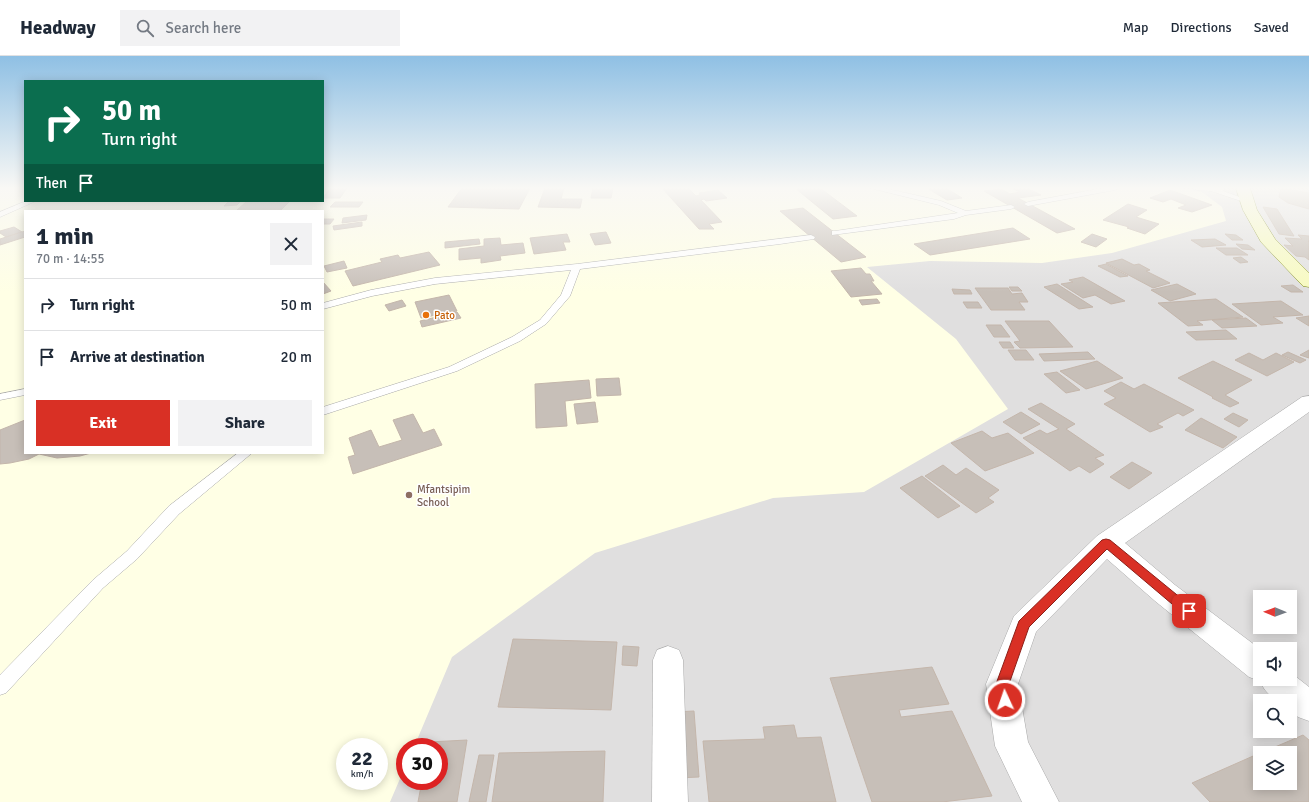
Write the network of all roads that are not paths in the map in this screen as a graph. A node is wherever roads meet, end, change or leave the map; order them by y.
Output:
1 (916, 223) edge
2 (1258, 223) edge
3 (835, 233) dead end
4 (811, 237) dead end
5 (578, 267) junction
6 (1309, 282) edge
7 (324, 306) edge
8 (24, 392) edge
9 (0, 397) edge
10 (1309, 402) edge
11 (324, 411) edge
12 (245, 454) edge
13 (1106, 543) junction
14 (668, 660) dead end
15 (1253, 662) edge
16 (1284, 686) edge
17 (0, 688) edge
18 (1309, 706) edge
19 (670, 802) edge
20 (1041, 802) edge

1 - 3 lane
2 - 6 street
4 - 5 lane
5 - 7 lane
5 - 11 lane
8 - 9 lane
10 - 13 street
12 - 17 lane
13 - 15 street
13 - 20 street
14 - 19 street
16 - 18 street

